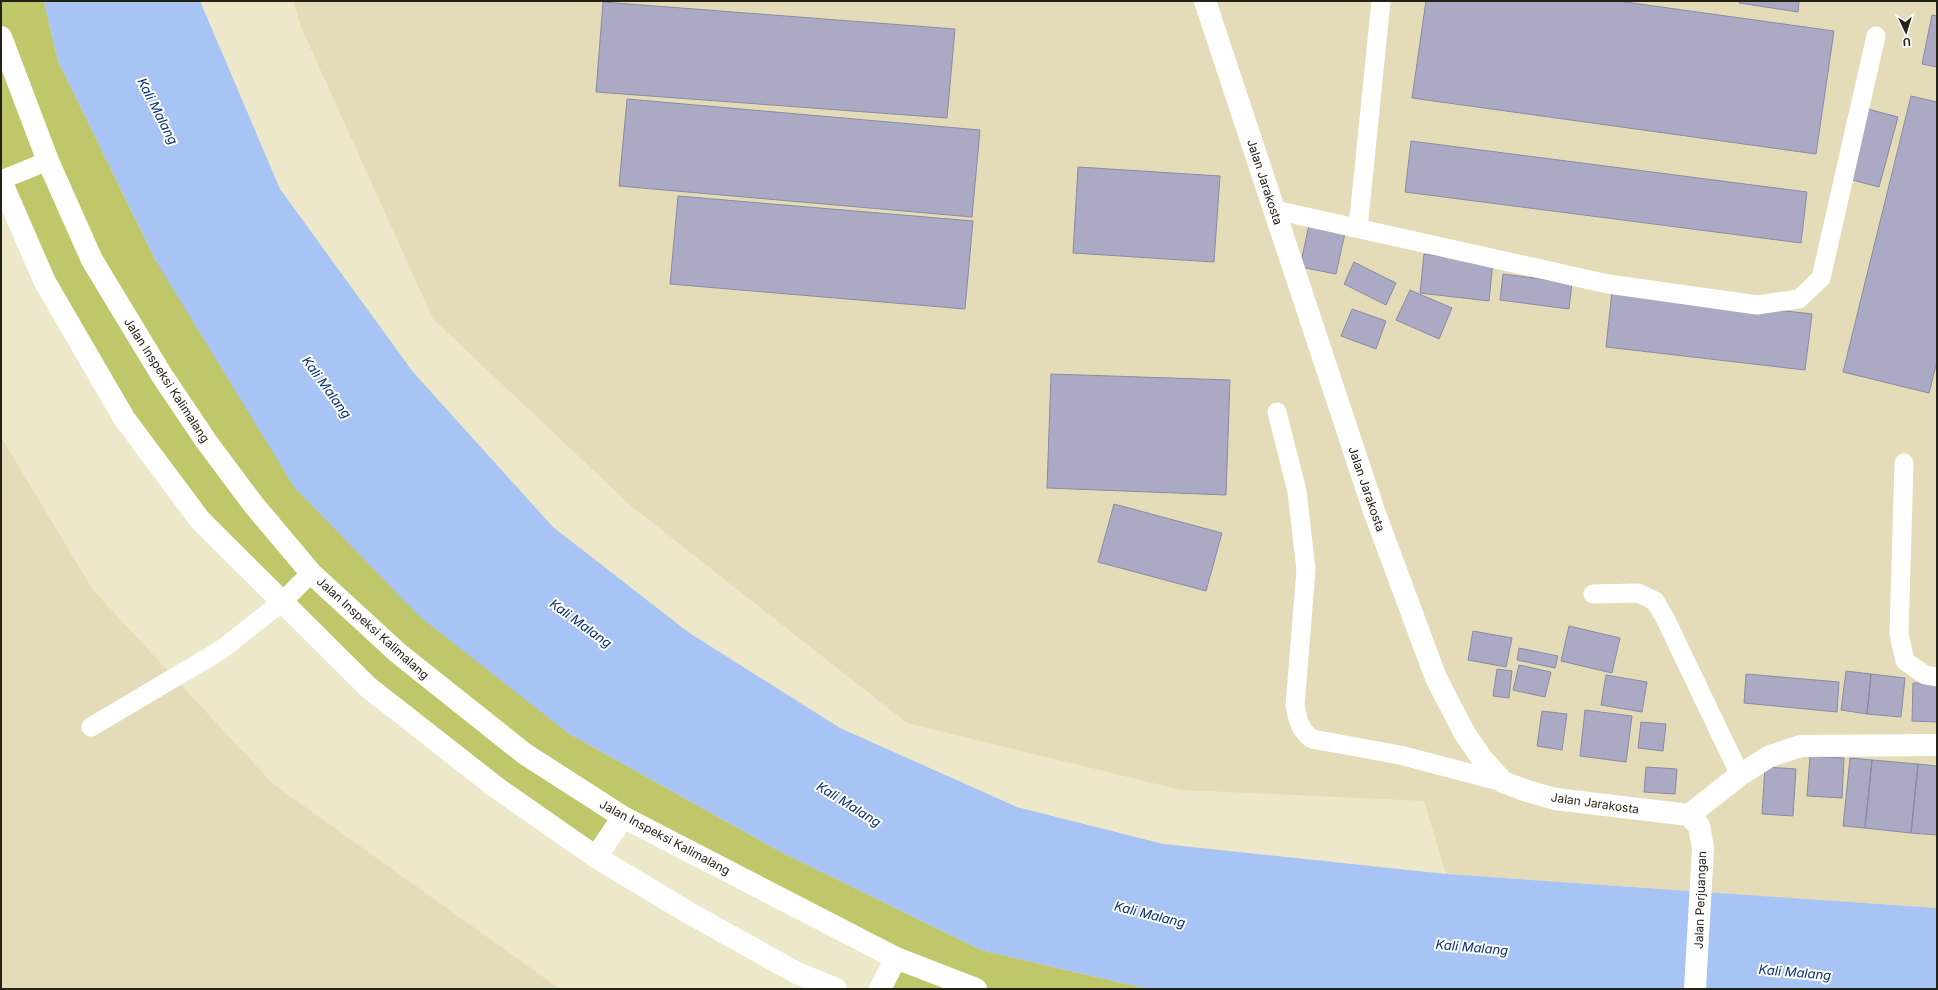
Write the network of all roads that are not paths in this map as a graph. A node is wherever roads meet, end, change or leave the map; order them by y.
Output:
1 (1205, 1) edge
2 (1381, 1) edge
3 (1876, 36) dead end
4 (1, 37) edge
5 (48, 161) junction
6 (1, 181) edge
7 (1274, 210) junction
8 (1358, 228) junction
9 (1277, 412) dead end
10 (1904, 463) dead end
11 (312, 573) junction
12 (1593, 594) dead end
13 (282, 602) junction
14 (1937, 677) edge
15 (91, 727) dead end
16 (1937, 745) edge
17 (1740, 775) junction
18 (1504, 782) junction
19 (1689, 815) junction
20 (623, 817) junction
21 (596, 857) junction
22 (896, 958) junction
23 (836, 989) edge
24 (880, 989) edge
25 (976, 989) edge
26 (1695, 989) edge

1 - 7 main road, Jalan Jarakosta
2 - 8 lane
3 - 8 lane
4 - 5 main road, Jalan Inspeksi Kalimalang
5 - 6 lane
5 - 11 main road, Jalan Inspeksi Kalimalang
6 - 13 main road
7 - 8 lane
7 - 18 main road, Jalan Jarakosta
9 - 18 lane
10 - 14 lane
11 - 13 lane
11 - 20 main road, Jalan Inspeksi Kalimalang
12 - 17 lane
13 - 15 lane
13 - 21 main road
16 - 17 main road
17 - 19 main road
18 - 19 main road, Jalan Jarakosta
19 - 26 main road, Jalan Perjuangan
20 - 21 main road
20 - 22 main road, Jalan Inspeksi Kalimalang
21 - 23 main road
22 - 24 main road
22 - 25 main road, Jalan Inspeksi Kalimalang

